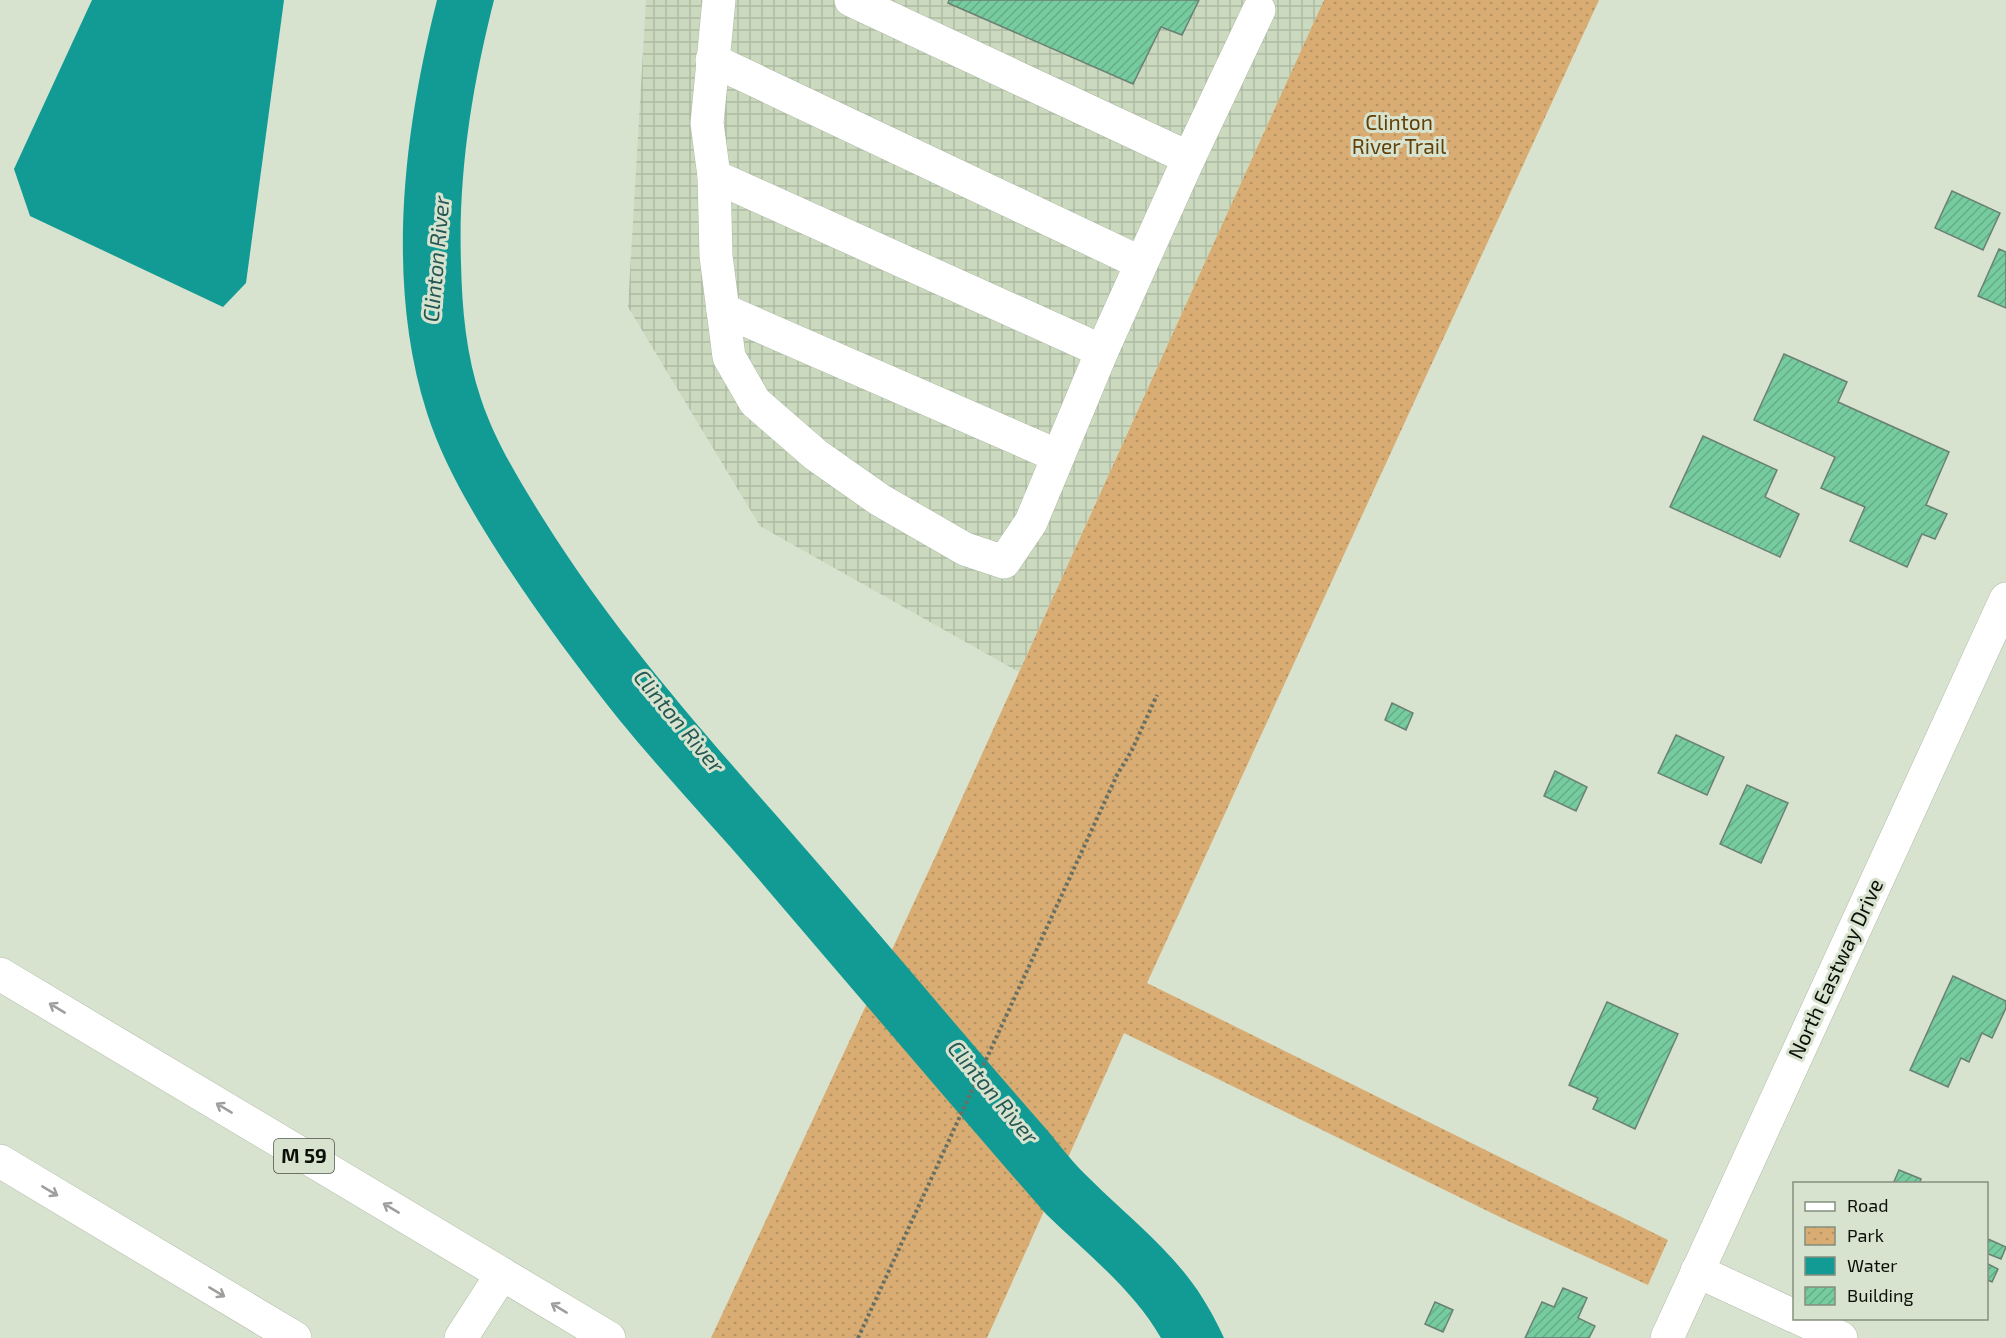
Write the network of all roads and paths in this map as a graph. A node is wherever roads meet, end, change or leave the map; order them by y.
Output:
1 (719, 0) edge
2 (851, 0) edge
3 (1259, 10) dead end
4 (712, 60) junction
5 (1189, 158) junction
6 (714, 176) junction
7 (1142, 262) junction
8 (723, 310) junction
9 (1102, 351) junction
10 (1058, 456) junction
11 (2006, 599) edge
12 (1157, 695) dead end
13 (0, 974) edge
14 (0, 1161) edge
15 (1697, 1271) junction
16 (502, 1274) junction
17 (1793, 1316) edge
18 (1803, 1320) edge
19 (295, 1338) edge
20 (461, 1338) edge
21 (609, 1338) edge
22 (858, 1338) edge
23 (1666, 1338) edge
24 (1841, 1338) edge

1 - 4 main road
2 - 5 main road
3 - 5 main road
4 - 6 main road
4 - 7 main road
5 - 7 main road
6 - 8 main road
6 - 9 main road
7 - 9 main road
8 - 10 main road
8 - 10 main road
9 - 10 main road
11 - 15 main road, North Eastway Drive
12 - 22 path
16 -> 13 main road, M 59
14 -> 19 main road
15 - 17 main road
15 - 23 main road, North Eastway Drive
16 - 20 main road
21 -> 16 main road, M 59
18 - 24 main road

